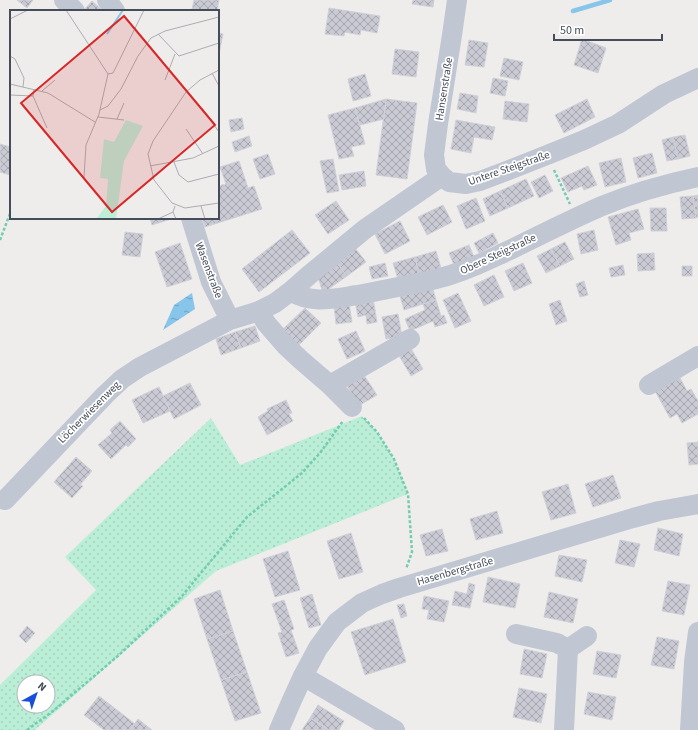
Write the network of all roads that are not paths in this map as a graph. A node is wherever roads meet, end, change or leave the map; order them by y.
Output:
1 (64, 0) edge
2 (89, 0) edge
3 (107, 0) edge
4 (457, 0) edge
5 (74, 10) edge
6 (79, 10) edge
7 (114, 10) edge
8 (698, 78) edge
9 (442, 176) junction
10 (698, 177) edge
11 (190, 219) edge
12 (291, 291) junction
13 (259, 310) junction
14 (230, 320) junction
15 (410, 339) dead end
16 (698, 356) edge
17 (330, 385) junction
18 (649, 385) dead end
19 (352, 406) road end
20 (5, 500) dead end
21 (698, 504) edge
22 (698, 632) edge
23 (516, 634) dead end
24 (587, 636) dead end
25 (568, 649) junction
26 (303, 676) junction
27 (279, 730) edge
28 (394, 730) edge
29 (564, 730) edge
30 (690, 730) edge

1 - 5 street
2 - 6 street
3 - 7 street
4 - 9 street, Hansenstraße
8 - 9 street, Untere Steigstraße
9 - 12 street
10 - 12 street, Obere Steigstraße
11 - 14 street, Wasenstraße
12 - 13 street
13 - 14 street
13 - 17 street
14 - 20 street, Löcherwiesenweg
15 - 17 street
16 - 18 street
17 - 19 street
21 - 26 street, Hasenbergstraße
22 - 30 street
23 - 25 street
24 - 25 street
25 - 29 street
26 - 27 street, Hasenbergstraße
26 - 28 street

